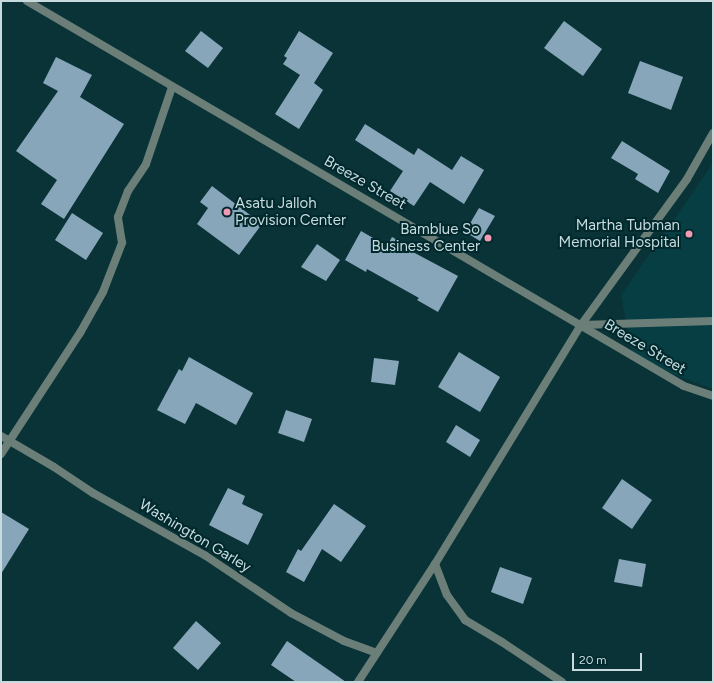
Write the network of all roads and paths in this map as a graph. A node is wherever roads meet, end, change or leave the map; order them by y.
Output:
1 (27, 1) edge
2 (172, 87) junction
3 (713, 133) edge
4 (713, 321) edge
5 (581, 325) junction
6 (713, 396) edge
7 (1, 436) edge
8 (10, 442) junction
9 (1, 454) edge
10 (435, 564) junction
11 (377, 652) junction
12 (358, 682) edge
13 (562, 682) edge

1 - 2 street, Breeze Street
2 - 5 street, Breeze Street
2 - 8 street
3 - 5 street
4 - 5 street
5 - 6 street, Breeze Street
5 - 10 street
7 - 8 street, Washington Garley
8 - 9 street
8 - 11 street, Washington Garley
10 - 11 street
10 - 13 street
11 - 12 street

